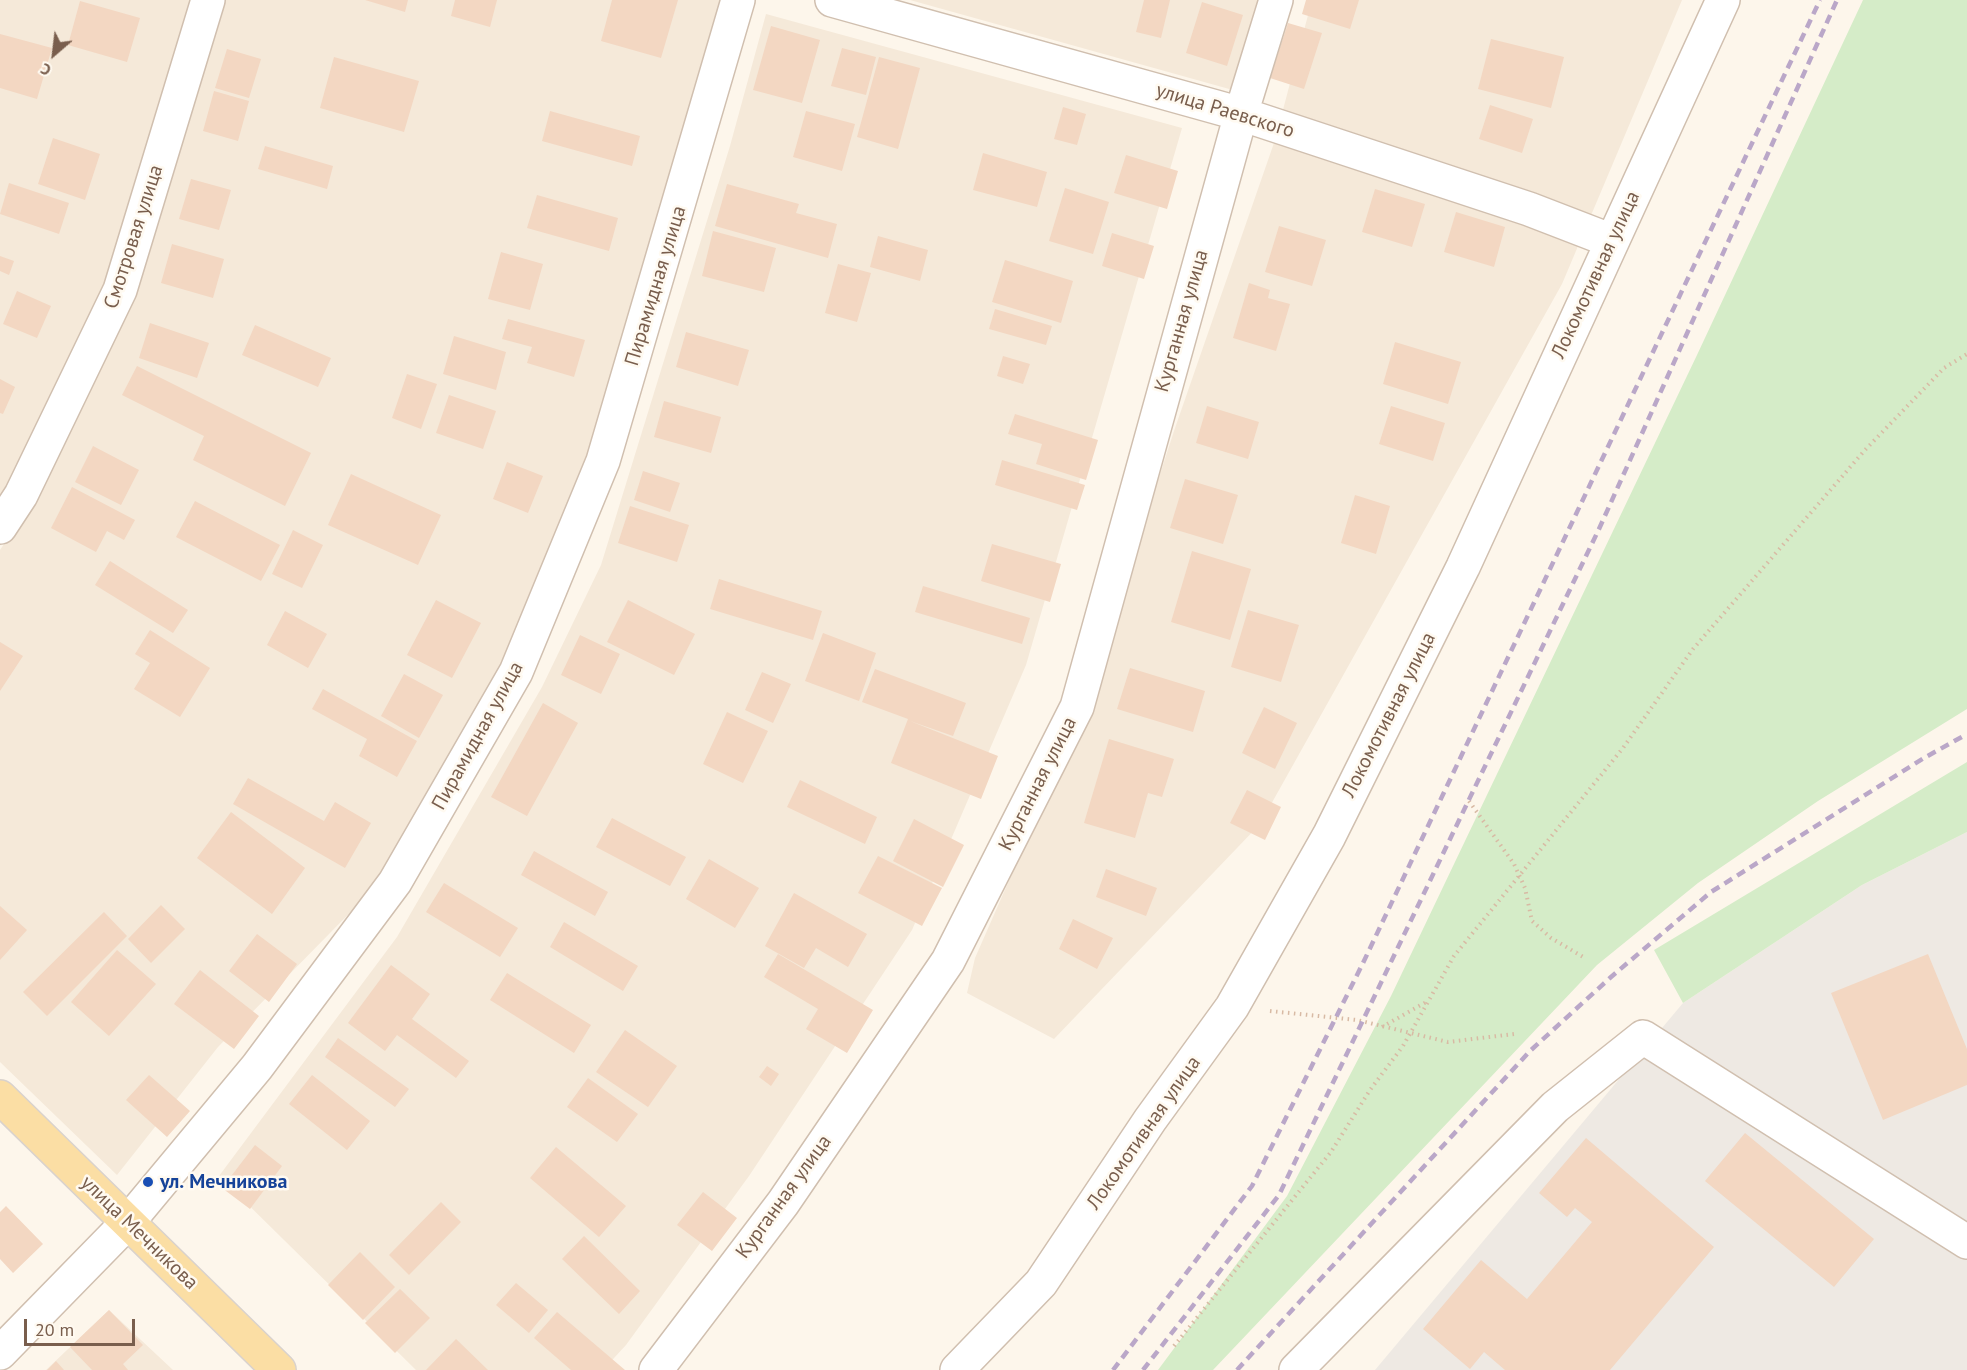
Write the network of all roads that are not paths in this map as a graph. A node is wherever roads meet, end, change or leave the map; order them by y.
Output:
1 (208, 0) edge
2 (738, 0) edge
3 (832, 0) edge
4 (1276, 0) edge
5 (1723, 0) edge
6 (1241, 114) junction
7 (1612, 241) junction
8 (0, 527) edge
9 (0, 1096) edge
10 (128, 1222) junction
11 (1967, 1242) edge
12 (0, 1353) edge
13 (279, 1370) edge
14 (656, 1370) edge
15 (957, 1370) edge
16 (1296, 1370) edge

1 - 8 street, Смотровая улица
2 - 10 street, Пирамидная улица
3 - 6 street, улица Раевского
4 - 6 street, Курганная улица
5 - 7 street, Локомотивная улица
6 - 7 street, улица Раевского
6 - 14 street, Курганная улица
7 - 15 street, Локомотивная улица
9 - 10 main road, улица Мечникова
10 - 12 street, Пирамидная улица
10 - 13 main road, улица Мечникова
11 - 16 street

